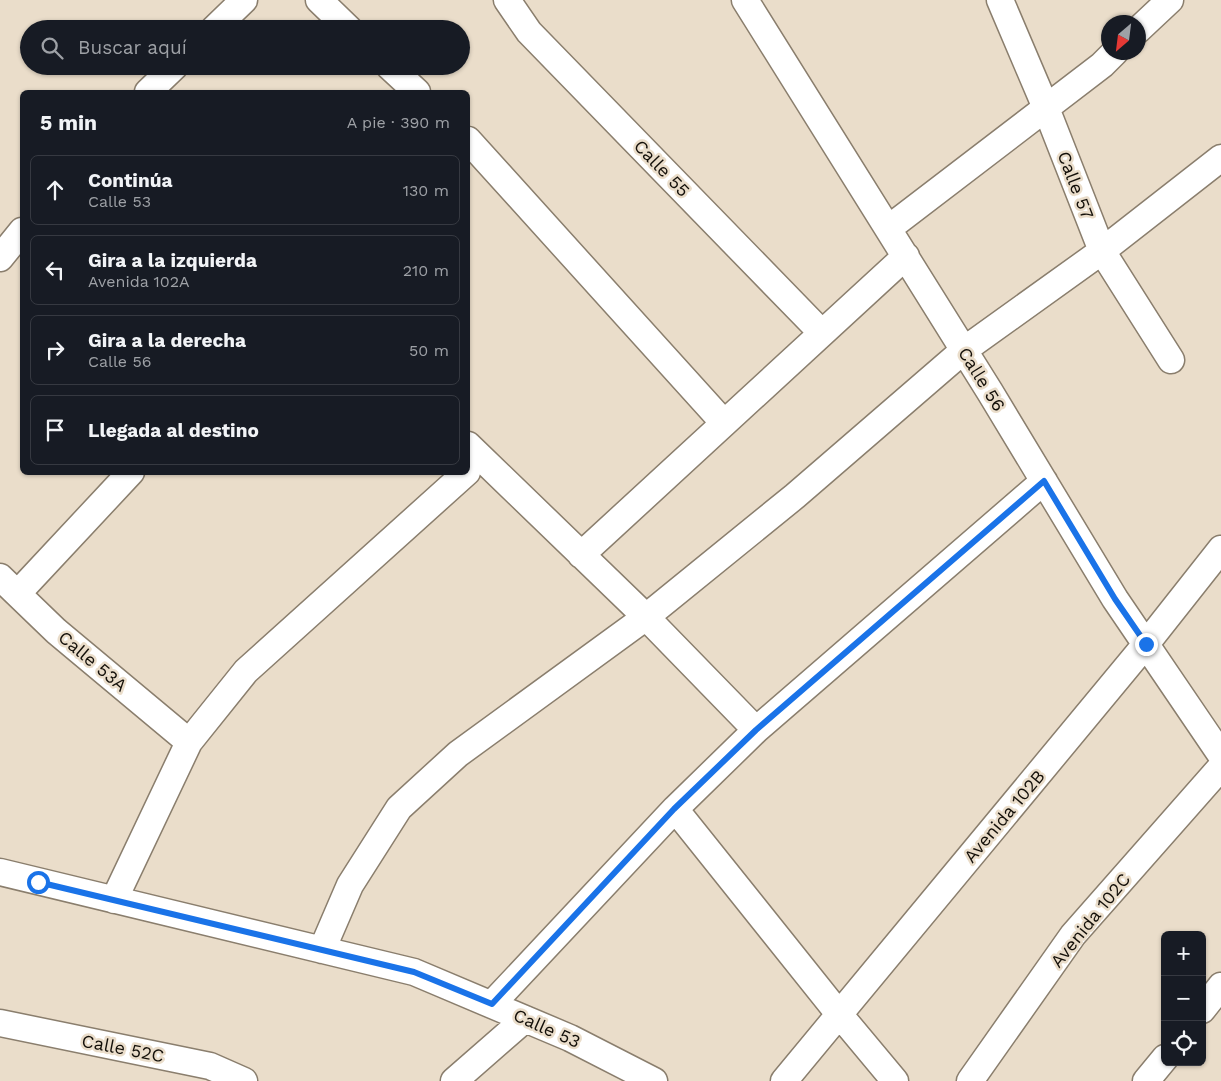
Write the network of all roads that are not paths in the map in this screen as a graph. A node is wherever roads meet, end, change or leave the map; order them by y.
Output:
1 (244, 0) edge
2 (319, 0) edge
3 (507, 0) edge
4 (745, 0) edge
5 (1000, 0) edge
6 (1170, 0) edge
7 (223, 20) edge
8 (340, 20) edge
9 (1146, 22) edge
10 (1105, 60) edge
11 (166, 75) edge
12 (399, 75) edge
13 (150, 90) edge
14 (415, 90) edge
15 (1046, 108) junction
16 (470, 142) edge
17 (1221, 158) edge
18 (889, 228) junction
19 (20, 233) edge
20 (1102, 251) junction
21 (906, 256) junction
22 (0, 258) edge
23 (822, 333) junction
24 (964, 350) junction
25 (1171, 360) dead end
26 (724, 423) junction
27 (471, 462) edge
28 (128, 475) edge
29 (457, 475) edge
30 (1044, 481) junction
31 (1221, 549) edge
32 (581, 555) junction
33 (9, 585) edge
34 (646, 618) junction
35 (1146, 644) junction
36 (756, 730) junction
37 (189, 742) junction
38 (1221, 755) edge
39 (1221, 767) edge
40 (674, 809) junction
41 (0, 872) edge
42 (114, 900) junction
43 (322, 950) junction
44 (1221, 986) edge
45 (492, 1004) junction
46 (1206, 1005) edge
47 (839, 1014) junction
48 (525, 1019) junction
49 (0, 1023) edge
50 (1161, 1063) edge
51 (244, 1081) edge
52 (454, 1081) edge
53 (654, 1081) edge
54 (784, 1081) edge
55 (895, 1081) edge
56 (970, 1081) edge
57 (1146, 1081) edge

1 - 7 street
2 - 8 street
3 - 23 street, Calle 55
4 - 18 street, Calle 56
5 - 15 street, Calle 57
6 - 9 street
10 - 15 street
11 - 13 street
12 - 14 street
15 - 18 street
15 - 20 street, Calle 57
16 - 26 street
17 - 20 street
18 - 21 street, Calle 56
19 - 22 street
20 - 24 street
20 - 25 street, Calle 57
21 - 23 street
21 - 24 street, Calle 56
23 - 26 street
24 - 30 street, Calle 56
24 - 34 street
26 - 32 street
27 - 32 street
28 - 33 street
29 - 37 street
30 - 35 street, Calle 56
30 - 36 street
31 - 35 street, Avenida 102B
32 - 34 street
33 - 37 street, Calle 53A
34 - 36 street
34 - 43 street
35 - 38 street, Calle 56
35 - 47 street, Avenida 102B
36 - 40 street
37 - 42 street
39 - 56 street, Avenida 102C
40 - 45 street
40 - 47 street
41 - 42 street, Calle 53
42 - 43 street, Calle 53
43 - 45 street, Calle 53
44 - 46 street
45 - 48 street, Calle 53
47 - 54 street, Avenida 102B
47 - 55 street
48 - 52 street
48 - 53 street, Calle 53
49 - 51 street, Calle 52C
50 - 57 street

